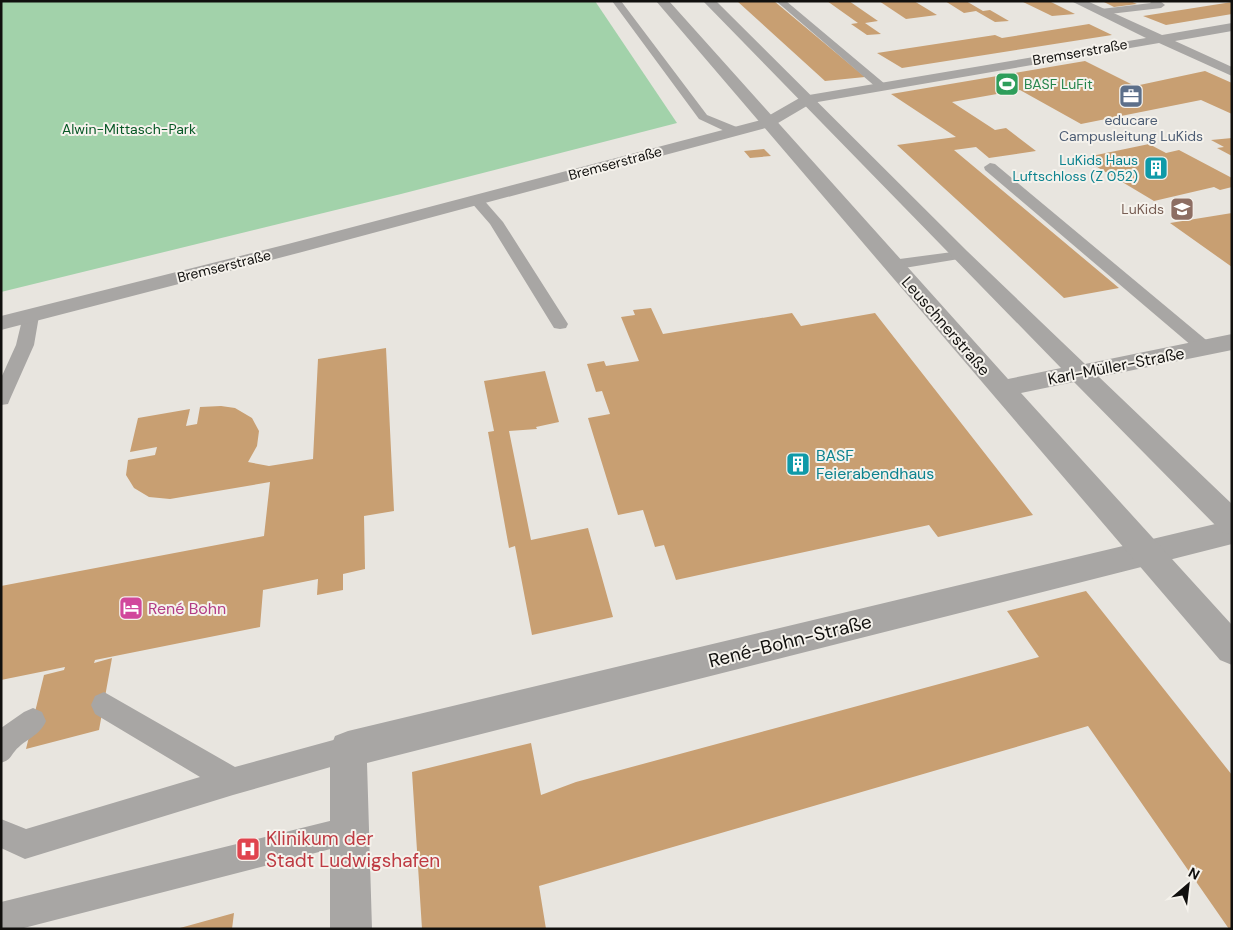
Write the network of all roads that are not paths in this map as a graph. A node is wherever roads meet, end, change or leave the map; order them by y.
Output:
1 (616, 1) edge
2 (662, 1) edge
3 (709, 1) edge
4 (780, 1) edge
5 (1077, 1) edge
6 (1153, 1) edge
7 (1100, 12) junction
8 (1232, 27) edge
9 (1159, 39) junction
10 (1232, 72) edge
11 (881, 86) junction
12 (808, 99) junction
13 (767, 123) junction
14 (735, 131) junction
15 (990, 167) dead end
16 (477, 201) junction
17 (960, 255) junction
18 (892, 265) junction
19 (31, 316) junction
20 (1, 322) edge
21 (560, 324) dead end
22 (1232, 342) edge
23 (1205, 348) junction
24 (1080, 373) junction
25 (1001, 389) junction
26 (1, 399) edge
27 (1232, 523) edge
28 (1232, 532) edge
29 (1147, 553) junction
30 (1232, 649) edge
31 (104, 705) dead end
32 (33, 721) dead end
33 (348, 749) junction
34 (1, 750) edge
35 (233, 781) junction
36 (350, 830) junction
37 (1, 833) edge
38 (1, 918) edge
39 (351, 929) edge

1 - 14 lane
2 - 13 street, Leuschnerstraße
3 - 12 street
4 - 11 lane
5 - 7 street
6 - 7 lane
7 - 9 street
8 - 9 street, Bremserstraße
9 - 10 street
9 - 11 street, Bremserstraße
11 - 12 street, Bremserstraße
12 - 13 street, Bremserstraße
12 - 17 street
13 - 14 street, Bremserstraße
13 - 18 street, Leuschnerstraße
14 - 16 street, Bremserstraße
15 - 23 lane
16 - 19 street, Bremserstraße
16 - 21 lane
17 - 18 lane
17 - 24 street
18 - 25 street, Leuschnerstraße
19 - 20 street, Bremserstraße
19 - 26 lane
22 - 23 street, Karl-Müller-Straße
23 - 24 street, Karl-Müller-Straße
24 - 25 street, Karl-Müller-Straße
24 - 27 street
25 - 29 street, Leuschnerstraße
28 - 29 street, René-Bohn-Straße
29 - 30 street, Leuschnerstraße
29 - 33 street, René-Bohn-Straße
31 - 35 lane
32 - 34 lane
33 - 35 lane
33 - 36 street
35 - 37 lane
36 - 38 lane
36 - 39 street

